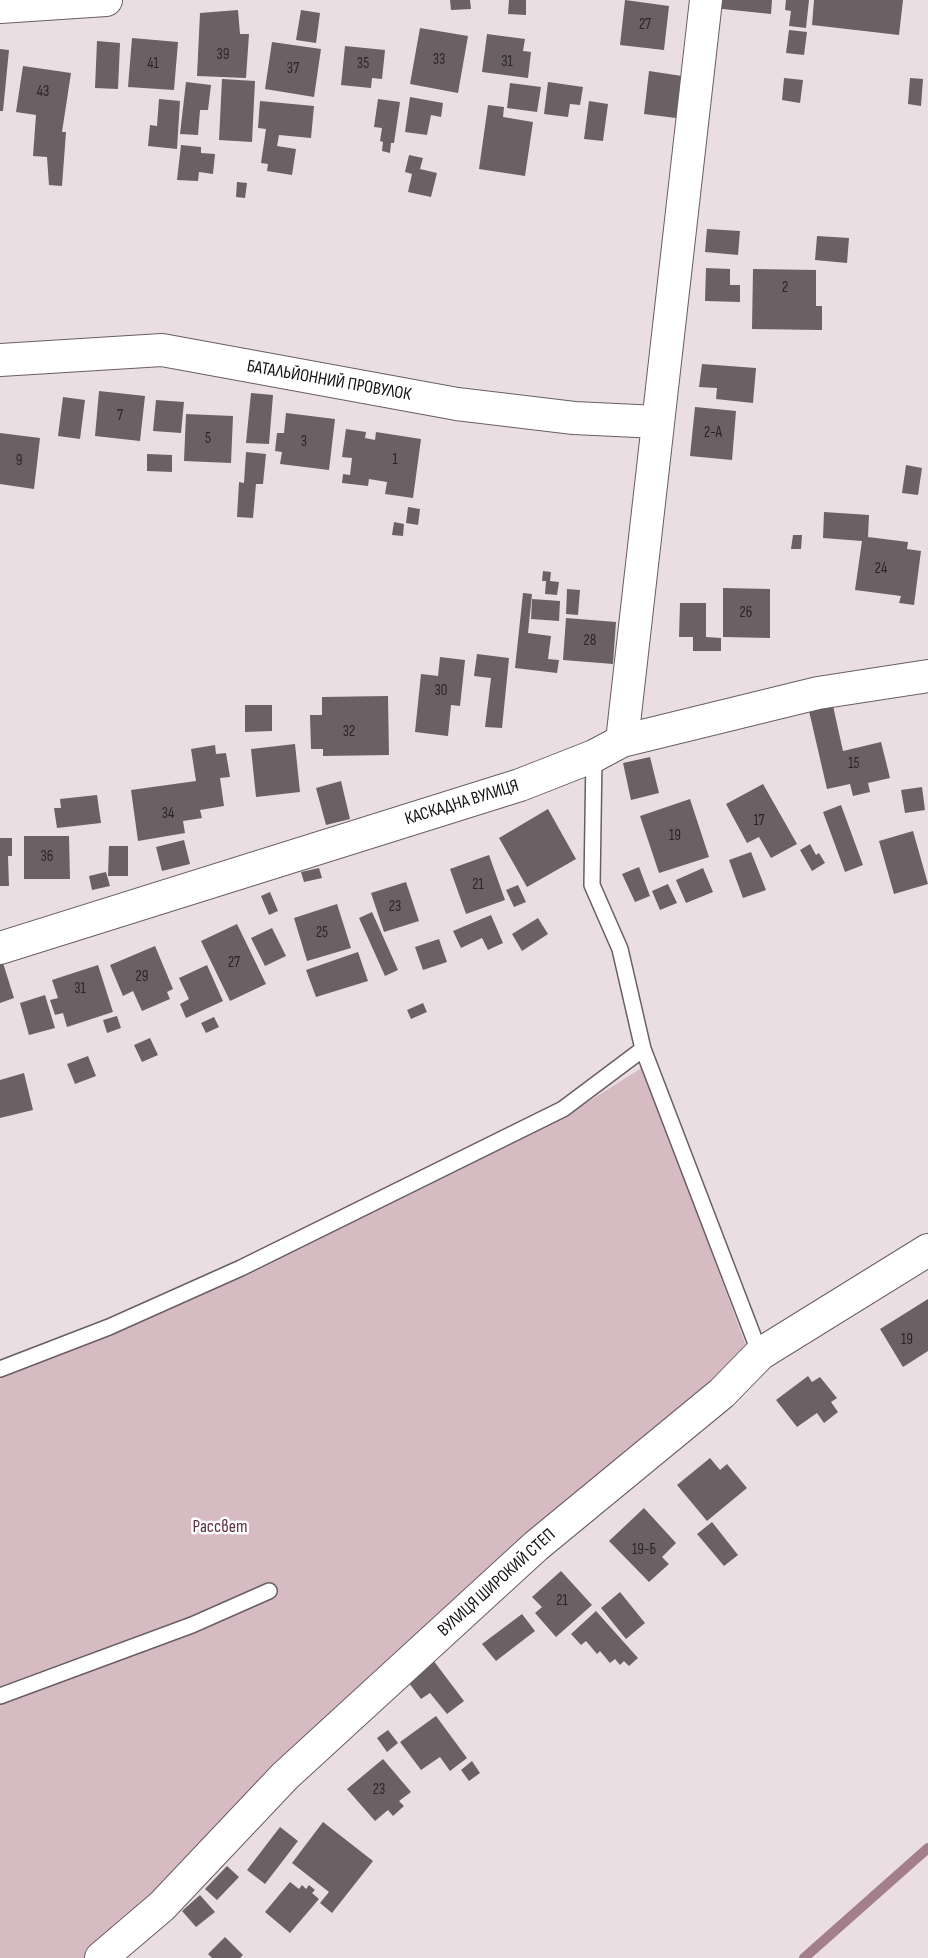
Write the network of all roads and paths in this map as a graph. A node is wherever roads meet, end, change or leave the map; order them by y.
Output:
1 (106, 0) edge
2 (706, 0) edge
3 (0, 7) edge
4 (0, 360) edge
5 (658, 422) junction
6 (928, 676) edge
7 (622, 741) junction
8 (594, 756) junction
9 (0, 948) edge
10 (643, 1049) junction
11 (928, 1250) edge
12 (760, 1354) junction
13 (0, 1369) edge
14 (269, 1591) dead end
15 (0, 1696) edge
16 (100, 1958) edge

1 - 3 street
2 - 5 street
4 - 5 street, БАТАЛЬЙОННИЙ ПРОВУЛОК
5 - 7 street
6 - 7 street, КАСКАДНА ВУЛИЦЯ
7 - 8 street, КАСКАДНА ВУЛИЦЯ
8 - 9 street, КАСКАДНА ВУЛИЦЯ
8 - 10 lane
10 - 12 lane
10 - 13 lane
11 - 12 street, ВУЛИЦЯ ШИРОКИЙ СТЕП
12 - 16 street, ВУЛИЦЯ ШИРОКИЙ СТЕП
14 - 15 lane

